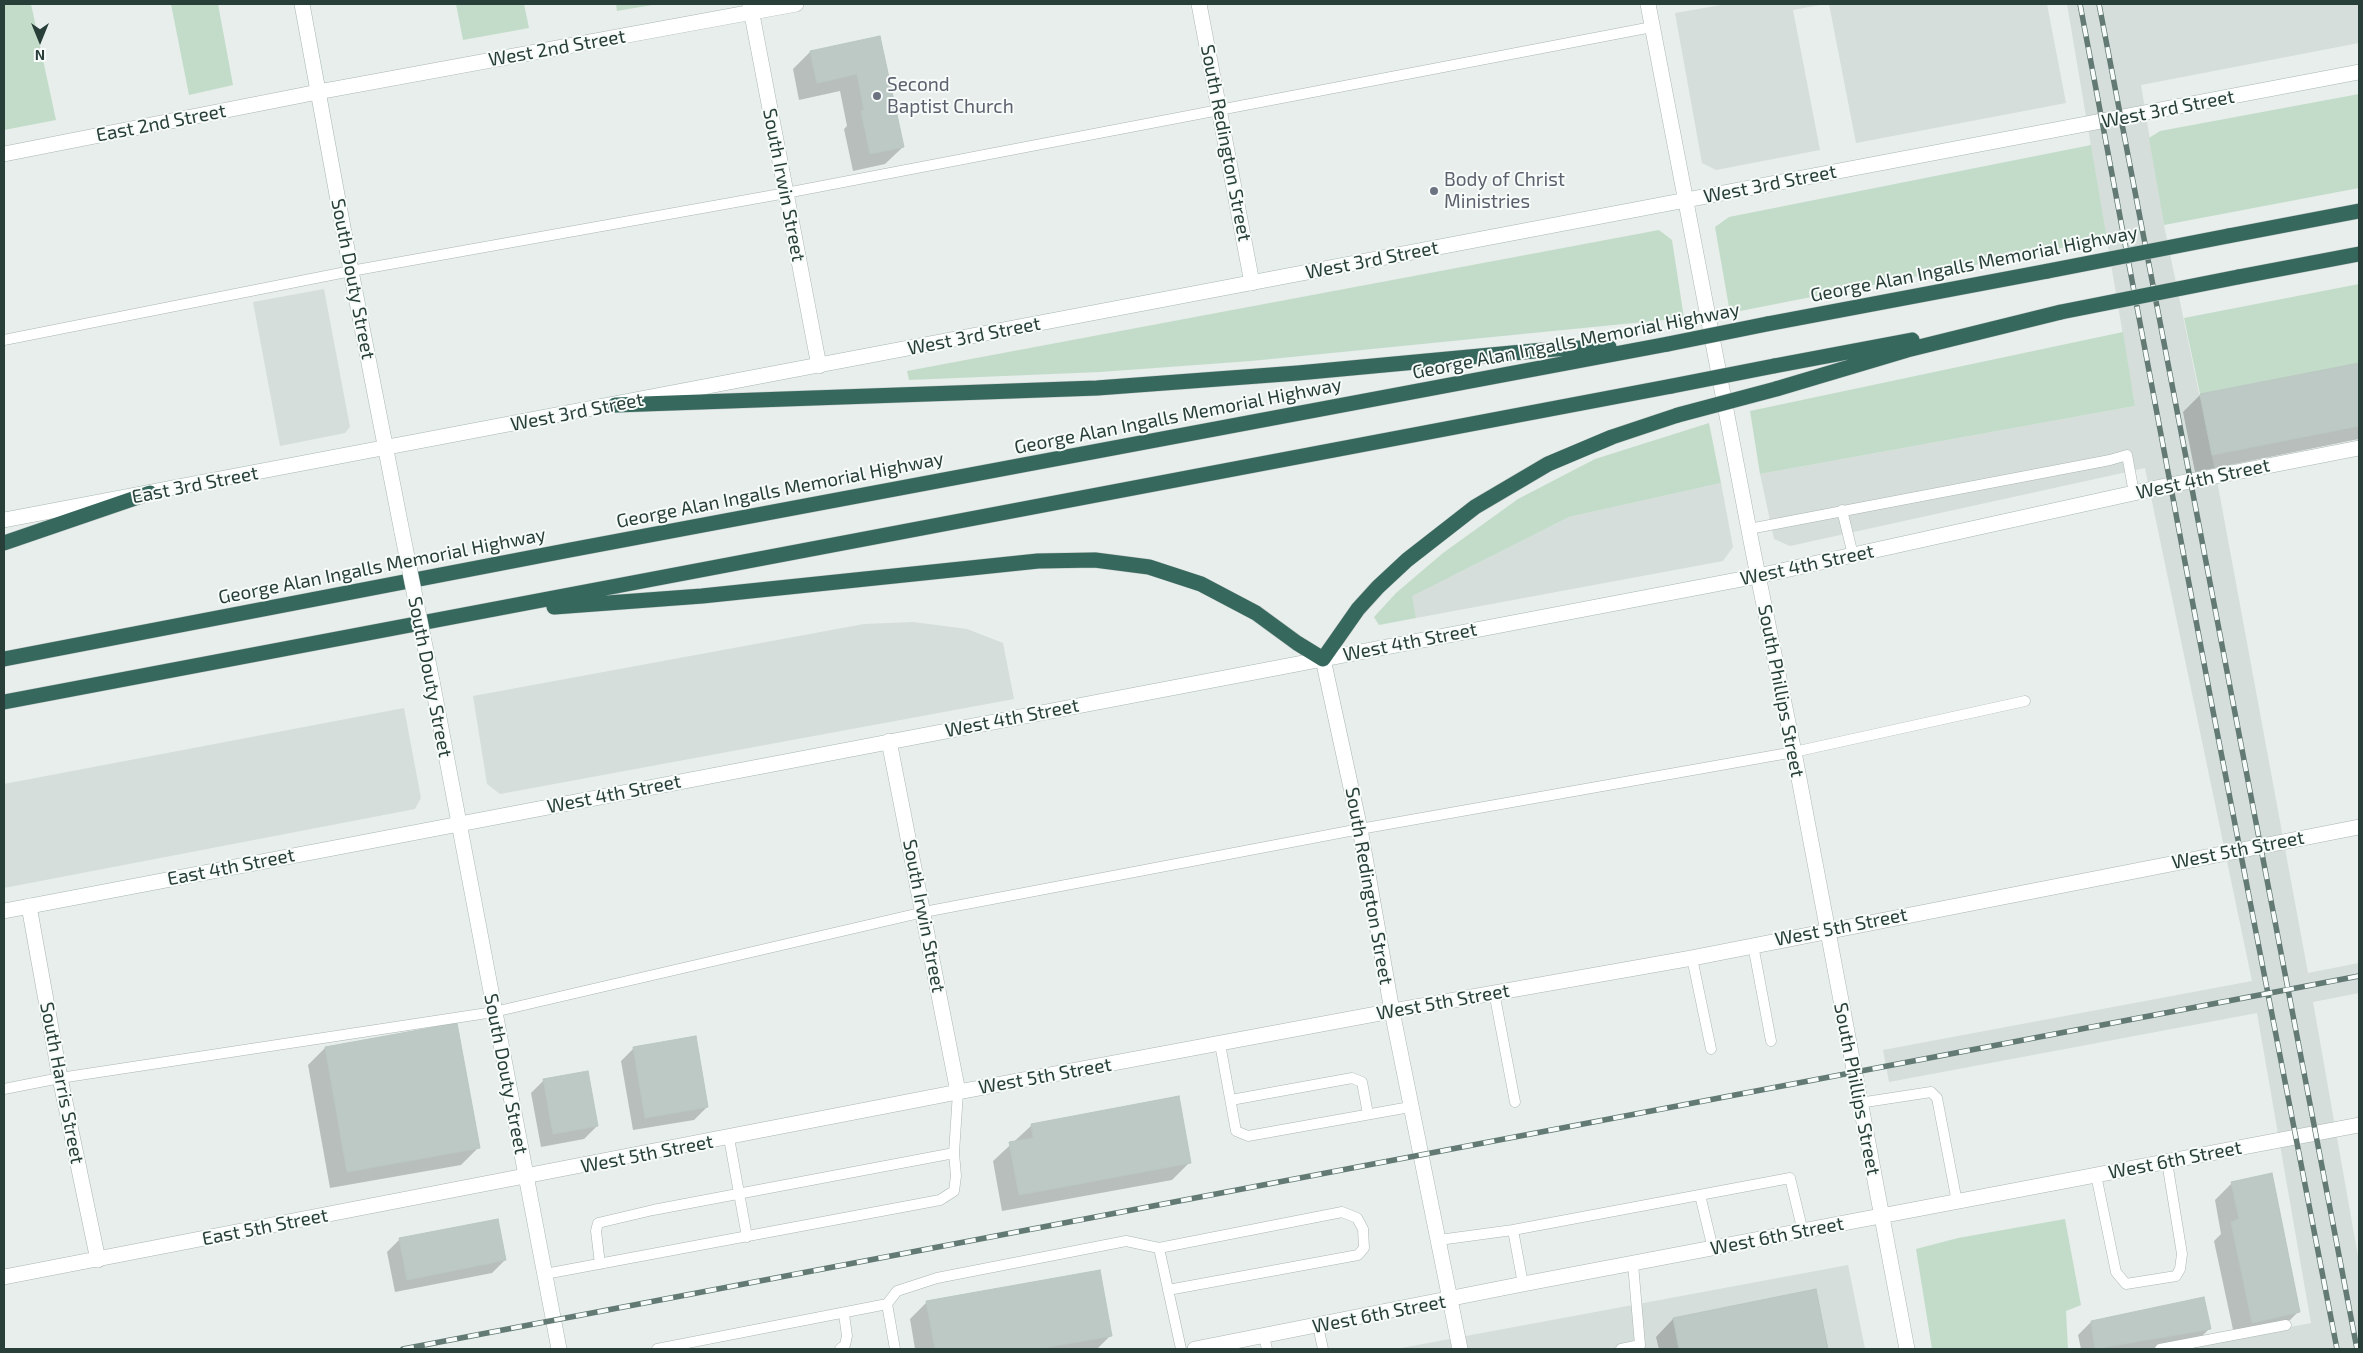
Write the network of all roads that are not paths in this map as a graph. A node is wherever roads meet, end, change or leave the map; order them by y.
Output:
1 (302, 4) edge
2 (796, 4) edge
3 (1199, 4) edge
4 (1648, 4) edge
5 (750, 8) edge
6 (1652, 27) junction
7 (2359, 72) edge
8 (318, 92) junction
9 (1219, 109) junction
10 (4, 154) edge
11 (786, 193) junction
12 (1685, 200) junction
13 (2359, 211) edge
14 (2359, 254) edge
15 (351, 271) junction
16 (1252, 283) junction
17 (2061, 312) junction
18 (4, 340) edge
19 (1663, 345) junction
20 (819, 366) junction
21 (615, 404) junction
22 (2359, 448) edge
23 (385, 449) junction
24 (150, 493) junction
25 (2134, 493) junction
26 (1842, 510) junction
27 (4, 520) edge
28 (1749, 529) junction
29 (4, 543) edge
30 (1853, 555) junction
31 (1758, 576) junction
32 (501, 609) junction
33 (4, 659) edge
34 (1323, 659) junction
35 (2026, 701) dead end
36 (4, 702) edge
37 (889, 741) junction
38 (1794, 752) junction
39 (458, 824) junction
40 (2359, 827) edge
41 (1360, 829) junction
42 (29, 906) junction
43 (4, 911) edge
44 (924, 912) junction
45 (1827, 930) junction
46 (1753, 945) junction
47 (1692, 958) junction
48 (1494, 992) junction
49 (1392, 1011) junction
50 (494, 1012) junction
51 (1771, 1041) dead end
52 (1220, 1044) junction
53 (1711, 1049) dead end
54 (60, 1078) junction
55 (4, 1089) edge
56 (958, 1092) junction
57 (1231, 1100) junction
58 (1515, 1102) dead end
59 (1859, 1102) junction
60 (1410, 1107) junction
61 (1368, 1114) junction
62 (2359, 1125) edge
63 (729, 1138) junction
64 (954, 1153) junction
65 (2167, 1162) junction
66 (2096, 1175) junction
67 (526, 1177) junction
68 (739, 1194) junction
69 (1700, 1195) junction
70 (1957, 1202) junction
71 (1881, 1216) junction
72 (1513, 1230) junction
73 (1803, 1232) junction
74 (747, 1237) junction
75 (1439, 1240) junction
76 (1159, 1248) junction
77 (1713, 1249) junction
78 (98, 1260) junction
79 (600, 1264) junction
80 (1633, 1264) junction
81 (545, 1274) junction
82 (4, 1277) edge
83 (1523, 1284) junction
84 (1168, 1290) junction
85 (1451, 1300) junction
86 (887, 1304) junction
87 (844, 1314) junction
88 (2286, 1325) dead end
89 (1318, 1326) junction
90 (1266, 1343) edge
91 (559, 1349) edge
92 (657, 1349) edge
93 (840, 1349) edge
94 (894, 1349) edge
95 (1181, 1349) edge
96 (1200, 1349) edge
97 (1323, 1349) edge
98 (1460, 1349) edge
99 (1620, 1349) edge
100 (1907, 1349) edge
101 (2160, 1349) edge

1 - 8 street, South Douty Street
2 - 5 street, West 2nd Street
3 - 9 street, South Redington Street
4 - 6 street, South Phillips Street
5 - 8 street, West 2nd Street
5 - 11 street, South Irwin Street
6 - 9 lane
6 - 12 street, South Phillips Street
7 - 12 street, West 3rd Street
8 - 10 street, East 2nd Street
8 - 15 street, South Douty Street
9 - 11 lane
9 - 16 street, South Redington Street
11 - 15 lane
11 - 20 street, South Irwin Street
12 - 16 street, West 3rd Street
12 - 28 street, South Phillips Street
13 - 19 highway, George Alan Ingalls Memorial Highway, bridge
14 - 17 highway, bridge
15 - 18 lane
15 - 23 street, South Douty Street
16 - 20 street, West 3rd Street
17 - 32 highway, bridge
17 - 34 highway, bridge
19 - 21 highway
19 - 33 highway, George Alan Ingalls Memorial Highway
20 - 21 street, West 3rd Street
21 - 23 street, West 3rd Street
22 - 25 street, West 4th Street
23 - 24 street, East 3rd Street
23 - 39 street, South Douty Street, bridge
24 - 27 street, East 3rd Street
24 - 29 highway
25 - 26 lane
25 - 30 street, West 4th Street
26 - 28 lane
26 - 30 lane
28 - 31 street, South Phillips Street
30 - 31 street, West 4th Street
31 - 34 street, West 4th Street
31 - 38 street, South Phillips Street
32 - 34 highway
32 - 36 highway
34 - 37 street, West 4th Street
34 - 41 street, South Redington Street
35 - 38 lane
37 - 39 street, West 4th Street
37 - 44 street, South Irwin Street
38 - 41 lane
38 - 45 street, South Phillips Street
39 - 42 street, East 4th Street
39 - 50 street, South Douty Street
40 - 45 street, West 5th Street
41 - 44 lane
41 - 49 street, South Redington Street
42 - 43 street, East 4th Street
42 - 54 street, South Harris Street
44 - 50 lane
44 - 56 street, South Irwin Street
45 - 46 street, West 5th Street
45 - 59 street, South Phillips Street
46 - 47 street, West 5th Street
46 - 51 lane
47 - 48 street, West 5th Street
47 - 53 lane
48 - 49 street, West 5th Street
48 - 58 lane
49 - 52 street, West 5th Street
49 - 60 street, South Redington Street
50 - 54 lane
50 - 67 street, South Douty Street
52 - 56 street, West 5th Street
52 - 57 lane
54 - 55 lane
54 - 78 street, South Harris Street
56 - 63 street, West 5th Street
56 - 64 lane
57 - 61 lane
57 - 61 lane
59 - 70 lane
59 - 71 street, South Phillips Street
60 - 61 lane
60 - 75 street, South Redington Street
62 - 65 street, West 6th Street
63 - 67 street, West 5th Street
63 - 68 lane
64 - 68 lane
64 - 74 lane
65 - 66 street, West 6th Street
65 - 66 lane
66 - 70 street, West 6th Street
67 - 78 street, East 5th Street
67 - 81 street, South Douty Street
68 - 74 lane
68 - 79 lane
69 - 72 lane
69 - 73 lane
69 - 77 lane
70 - 71 street, West 6th Street
71 - 73 street, West 6th Street
71 - 100 street, South Phillips Street
72 - 75 lane
72 - 83 lane
73 - 77 street, West 6th Street
74 - 79 lane
75 - 85 street, South Redington Street
76 - 84 lane
76 - 84 lane
76 - 86 lane
77 - 80 street, West 6th Street
78 - 82 street, East 5th Street
79 - 81 lane
80 - 83 street, West 6th Street
80 - 99 lane
81 - 91 street, South Douty Street
83 - 85 street, West 6th Street
84 - 95 lane
85 - 89 street, West 6th Street
85 - 98 street, South Redington Street
86 - 87 lane
86 - 94 lane
87 - 92 lane
87 - 93 lane
88 - 101 lane
89 - 90 street, West 6th Street
89 - 97 lane
90 - 96 street, West 6th Street

